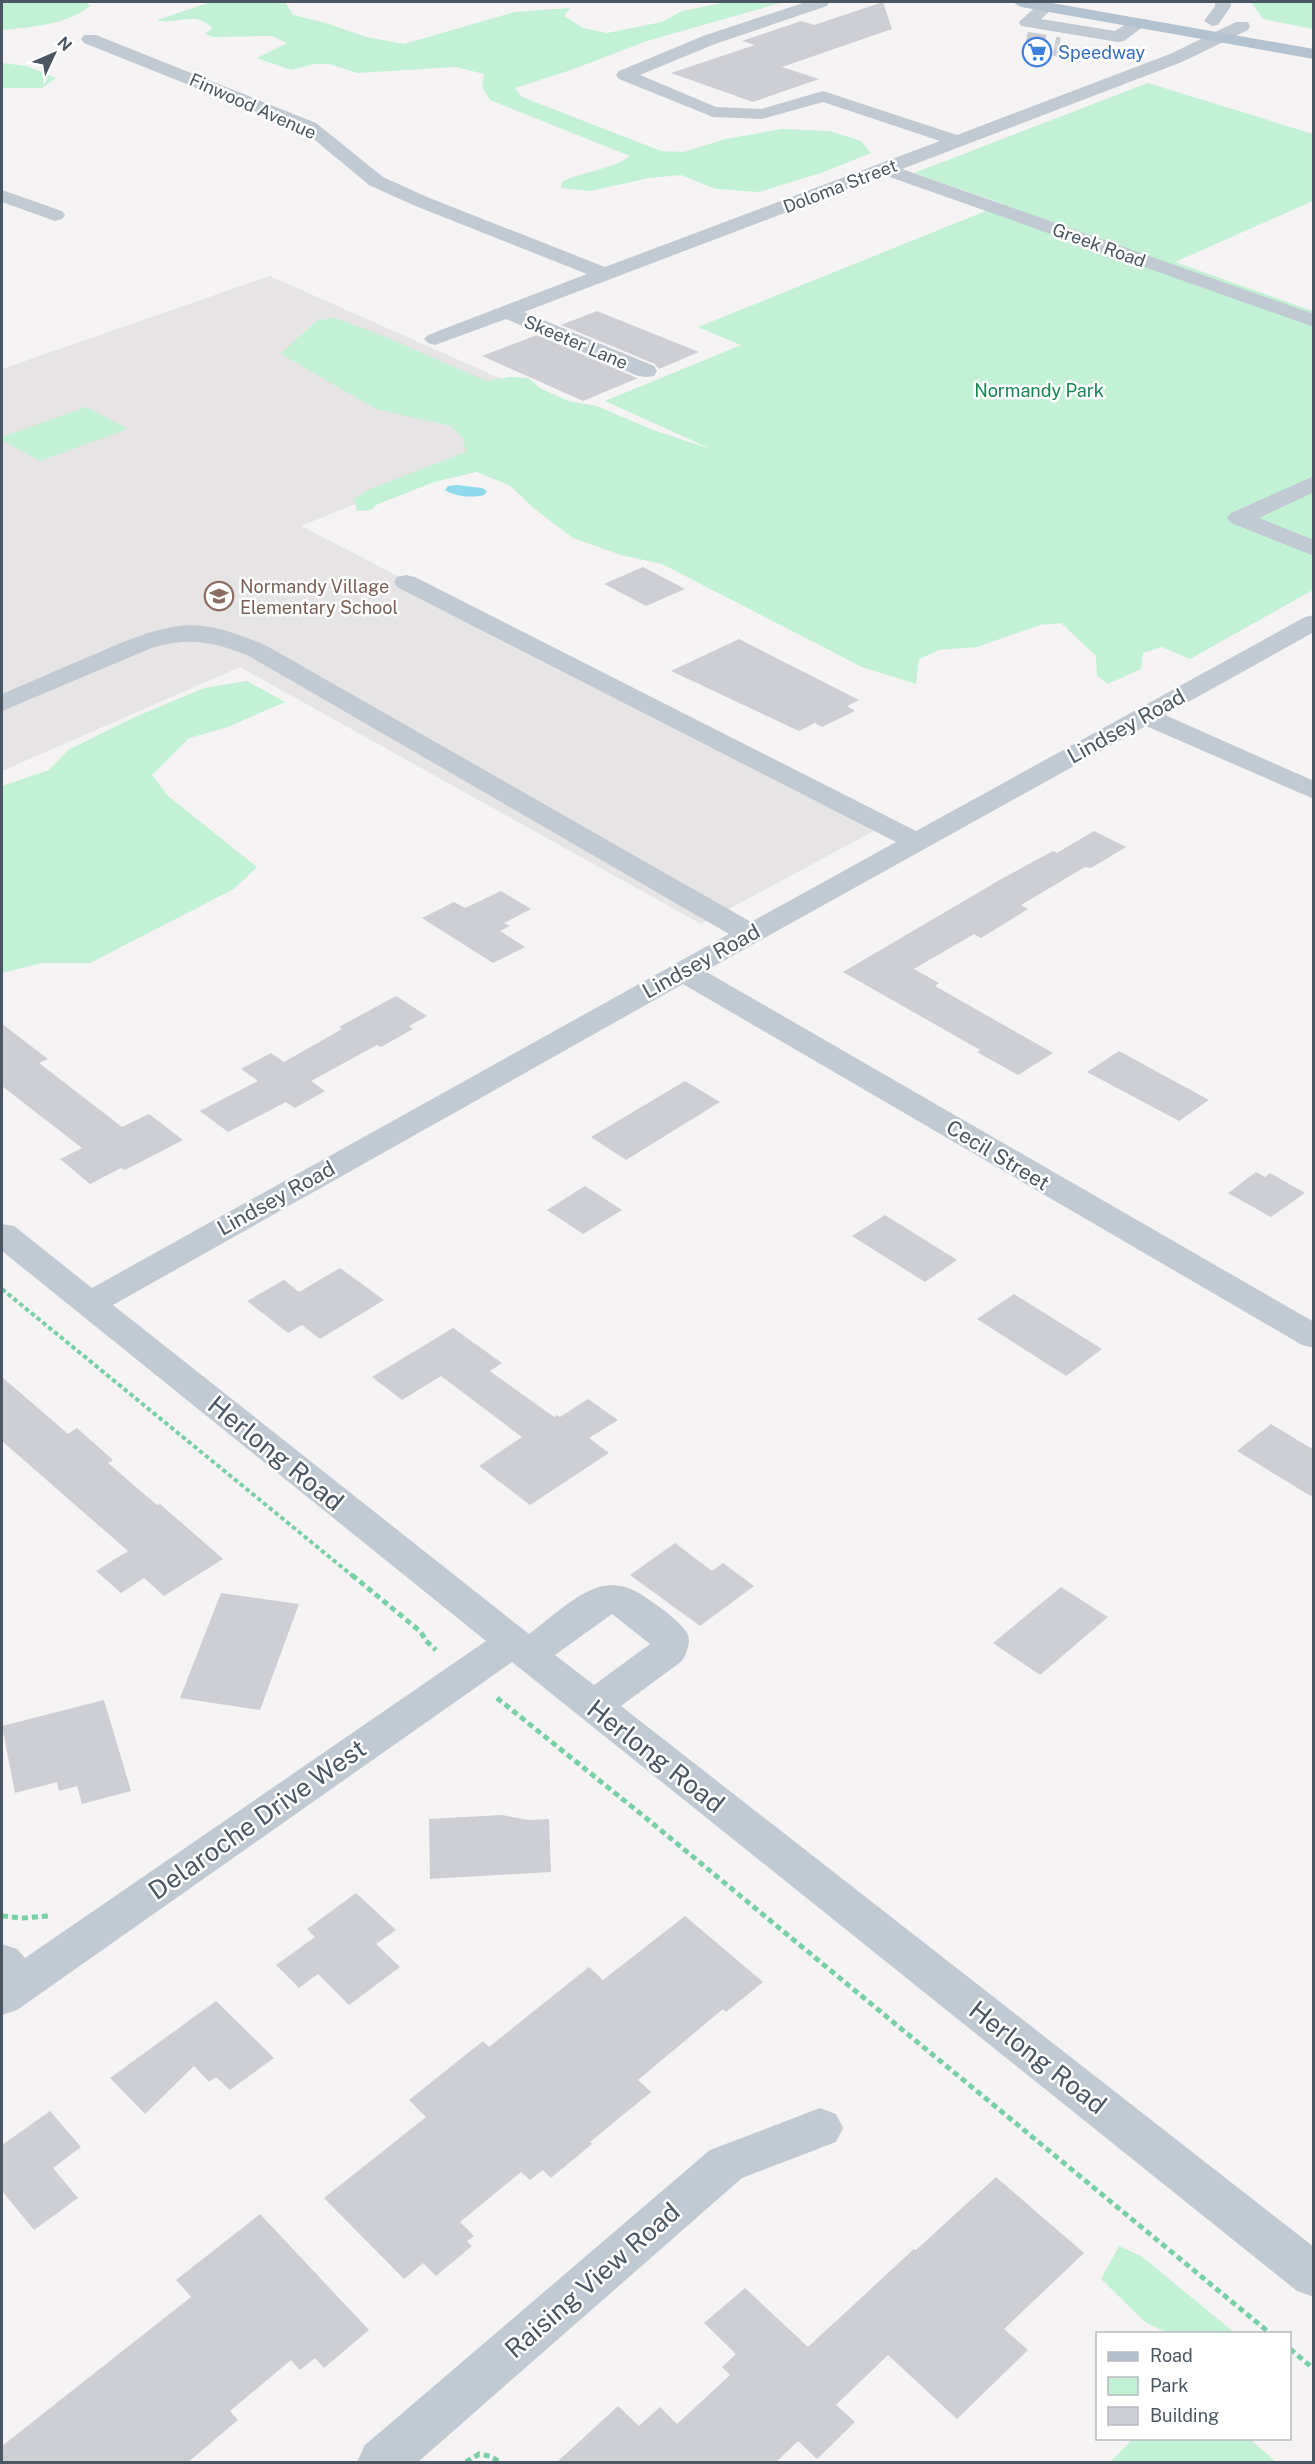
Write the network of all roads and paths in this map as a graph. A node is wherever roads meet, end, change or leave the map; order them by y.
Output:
1 (821, 2) edge
2 (1021, 2) edge
3 (1104, 2) edge
4 (1223, 2) edge
5 (1047, 6) junction
6 (1027, 21) junction
7 (1212, 21) junction
8 (1140, 23) junction
9 (1242, 26) junction
10 (1013, 36) dead end
11 (1223, 37) junction
12 (1118, 38) junction
13 (90, 39) dead end
14 (1314, 39) edge
15 (1097, 53) dead end
16 (1314, 54) edge
17 (1119, 58) dead end
18 (1151, 66) junction
19 (958, 141) junction
20 (885, 169) junction
21 (2, 196) edge
22 (54, 215) dead end
23 (604, 274) junction
24 (506, 312) junction
25 (1314, 321) edge
26 (435, 339) dead end
27 (646, 371) dead end
28 (1314, 483) edge
29 (1314, 549) edge
30 (406, 582) dead end
31 (1314, 622) edge
32 (2, 703) edge
33 (1144, 715) junction
34 (1314, 791) edge
35 (917, 842) junction
36 (750, 934) junction
37 (683, 971) junction
38 (2, 1234) edge
39 (2, 1288) edge
40 (90, 1304) junction
41 (1314, 1337) edge
42 (521, 1648) junction
43 (444, 1656) dead end
44 (489, 1692) dead end
45 (593, 1706) junction
46 (8, 1980) edge
47 (820, 2128) dead end
48 (1314, 2276) edge
49 (1269, 2332) edge
50 (1291, 2350) edge
51 (1314, 2369) edge
52 (401, 2457) edge
53 (466, 2463) edge
54 (500, 2463) edge

1 - 19 street
2 - 5 main road
3 - 7 main road
4 - 7 street
5 - 6 street
5 - 8 main road
6 - 10 street
6 - 12 street
7 - 9 main road
8 - 11 main road
8 - 12 street
9 - 11 street, Doloma Street
9 - 14 main road
11 - 16 main road
11 - 18 street, Doloma Street
12 - 15 street
13 - 23 street, Finwood Avenue
17 - 18 street
18 - 19 street, Doloma Street
19 - 20 street, Doloma Street
20 - 23 street, Doloma Street
20 - 25 street, Greek Road
21 - 22 street
23 - 24 street, Doloma Street
24 - 26 street, Doloma Street
24 - 27 street, Skeeter Lane
28 - 29 street
30 - 35 street
31 - 33 street, Lindsey Road
32 - 36 street
33 - 34 street
33 - 35 street, Lindsey Road
35 - 36 street, Lindsey Road
36 - 37 street, Lindsey Road
37 - 40 street, Lindsey Road
37 - 41 street, Cecil Street
38 - 40 street, Herlong Road
39 - 43 path
40 - 42 street, Herlong Road
42 - 45 street, Herlong Road
42 - 45 street, Delaroche Drive West
42 - 46 street, Delaroche Drive West
44 - 49 path
45 - 48 street, Herlong Road
47 - 52 street, Raising View Road
50 - 51 path
53 - 54 path

